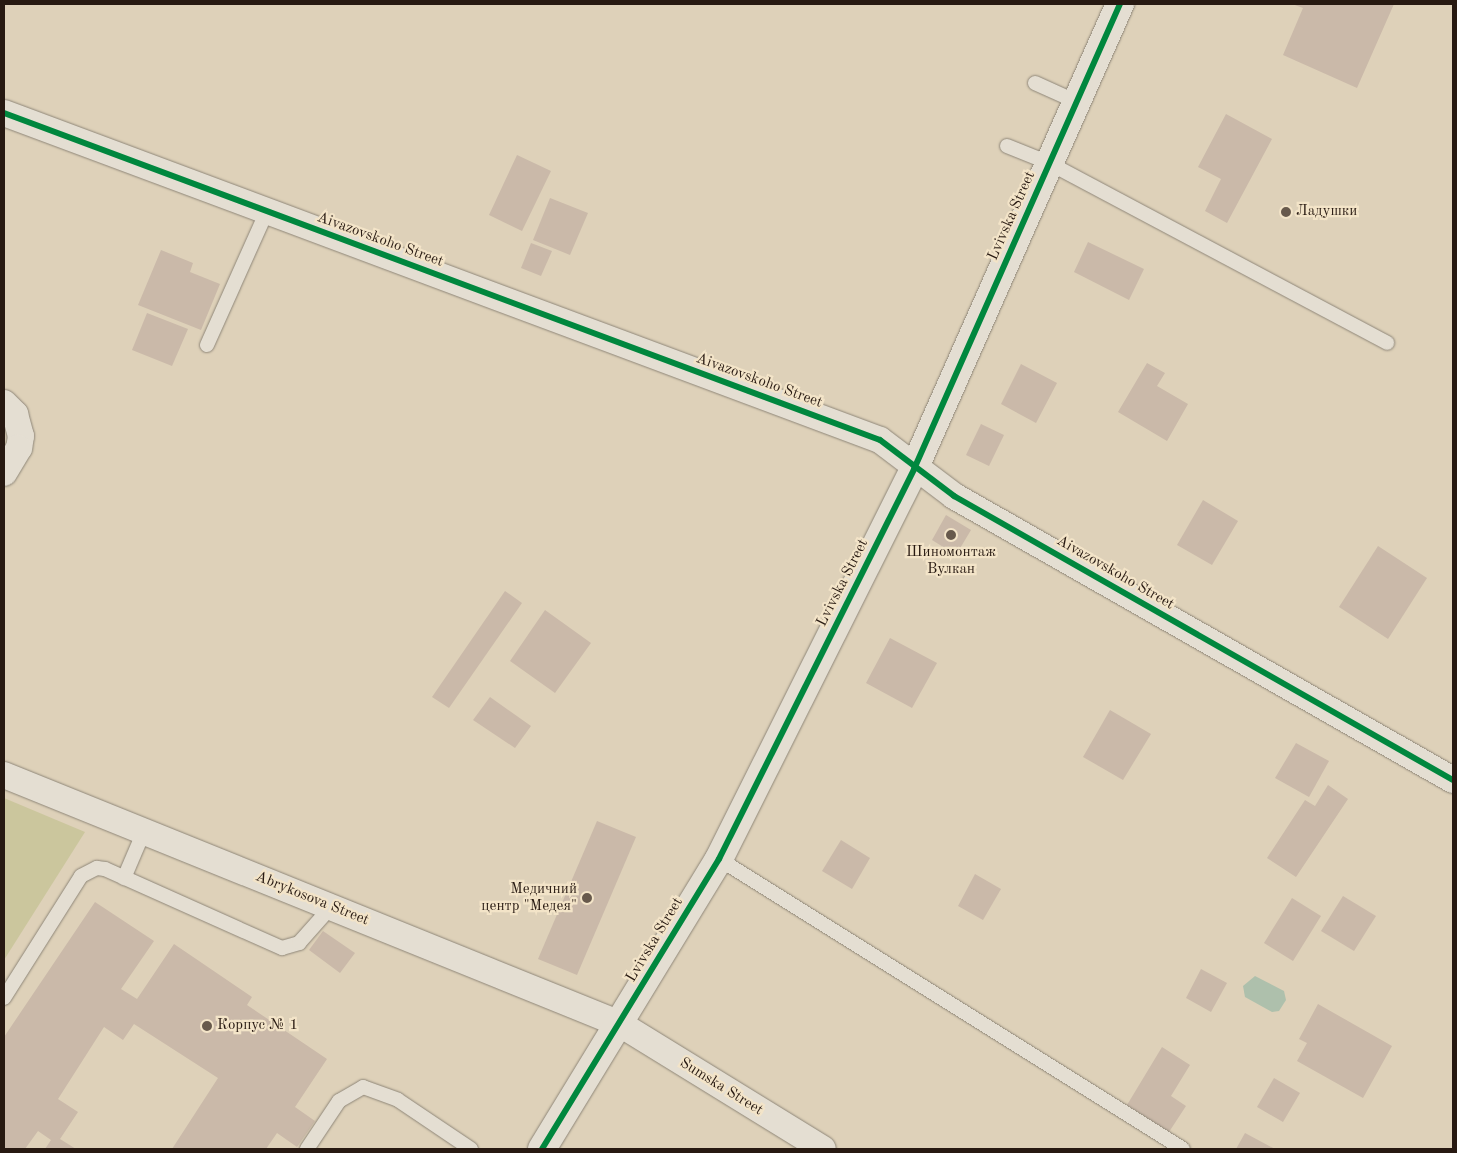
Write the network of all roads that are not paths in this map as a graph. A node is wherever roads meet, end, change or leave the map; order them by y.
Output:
1 (1120, 4) edge
2 (1035, 84) dead end
3 (1076, 102) junction
4 (4, 113) edge
5 (1007, 146) dead end
6 (1049, 163) junction
7 (267, 211) junction
8 (1387, 343) dead end
9 (207, 345) dead end
10 (9, 408) edge
11 (914, 469) junction
12 (4, 473) edge
13 (4, 775) edge
14 (1453, 780) edge
15 (144, 832) junction
16 (719, 859) junction
17 (124, 878) junction
18 (331, 907) junction
19 (4, 998) edge
20 (620, 1024) junction
21 (307, 1149) edge
22 (471, 1149) edge
23 (542, 1149) edge
24 (823, 1149) edge
25 (1183, 1149) edge

1 - 3 main road, Lvivska Street
2 - 3 lane
3 - 6 main road, Lvivska Street
4 - 7 street, Aivazovskoho Street
5 - 6 lane
6 - 8 lane
6 - 11 main road, Lvivska Street
7 - 9 lane
7 - 11 street, Aivazovskoho Street
10 - 12 street
11 - 14 street, Aivazovskoho Street
11 - 16 main road, Lvivska Street
13 - 15 street, Abrykosova Street
15 - 17 lane
15 - 18 street, Abrykosova Street
16 - 20 main road, Lvivska Street
16 - 25 lane
17 - 18 lane
17 - 19 lane
18 - 20 street, Abrykosova Street
20 - 23 main road, Lvivska Street
20 - 24 street, Sumska Street
21 - 22 lane

